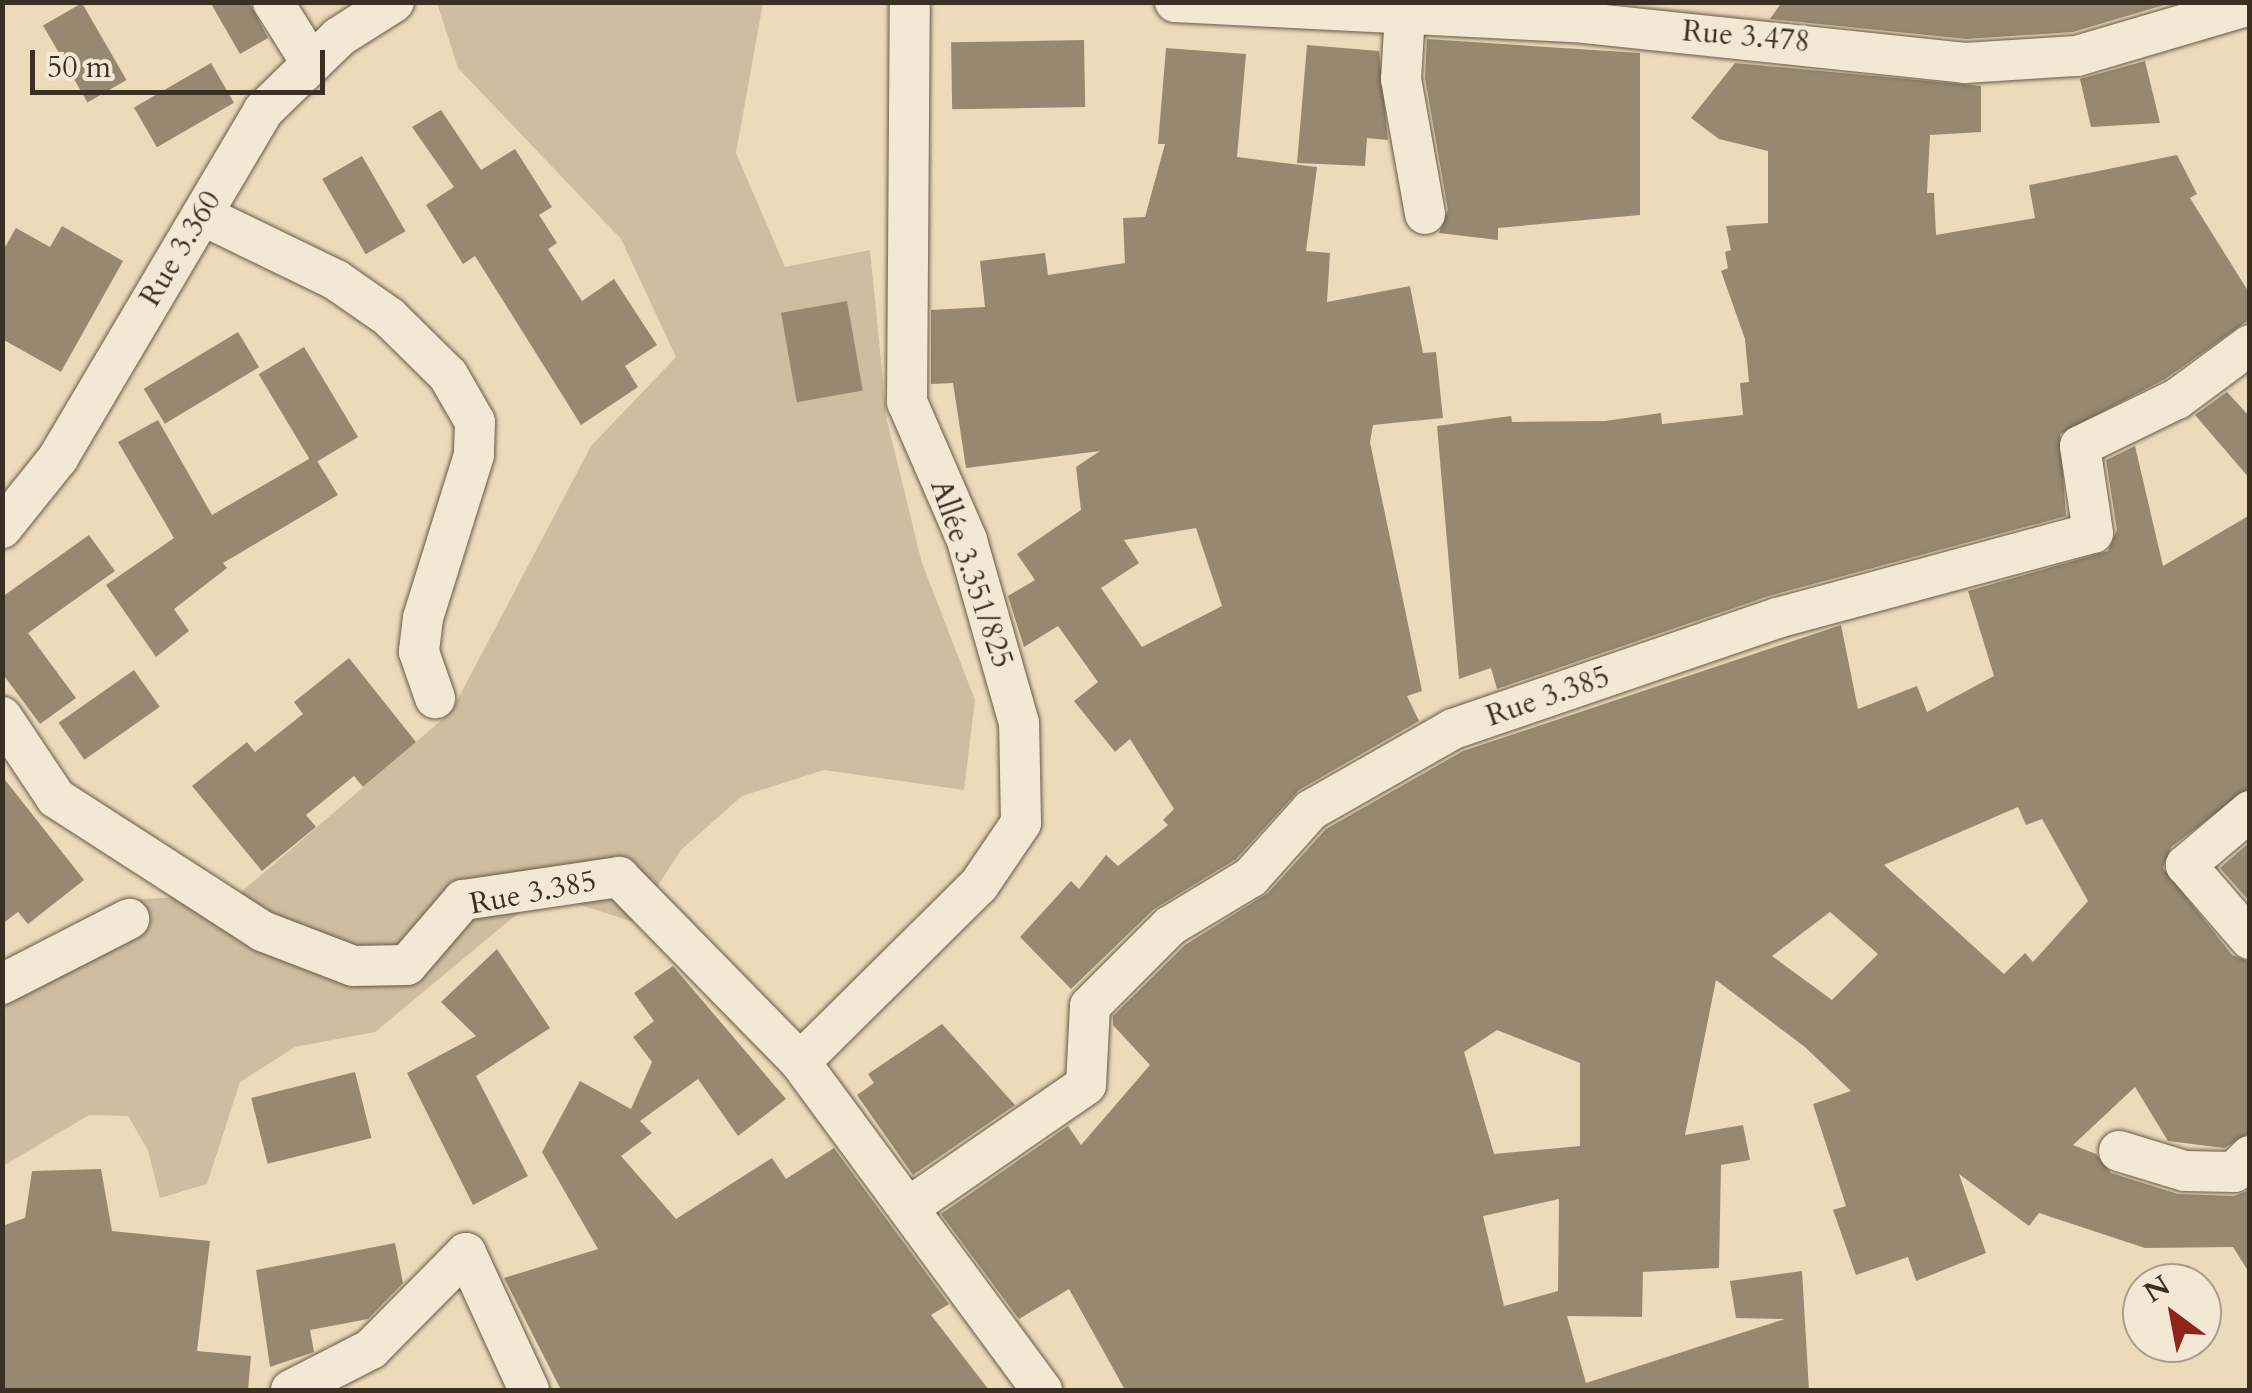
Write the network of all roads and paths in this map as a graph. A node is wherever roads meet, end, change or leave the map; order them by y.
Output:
1 (273, 2) edge
2 (394, 2) edge
3 (910, 2) edge
4 (1174, 2) edge
5 (2250, 5) edge
6 (1404, 14) junction
7 (310, 61) junction
8 (1425, 214) dead end
9 (202, 215) junction
10 (2250, 345) edge
11 (2, 528) edge
12 (435, 698) dead end
13 (2, 717) edge
14 (2250, 811) edge
15 (129, 920) dead end
16 (2250, 938) edge
17 (2, 984) edge
18 (800, 1062) junction
19 (2120, 1151) dead end
20 (2250, 1156) edge
21 (909, 1208) junction
22 (291, 1390) edge
23 (529, 1390) edge
24 (1042, 1390) edge

1 - 7 street
2 - 7 street, Rue 3.360
3 - 18 street, Allée 3.351/825
4 - 6 street, Rue 3.478
5 - 6 street, Rue 3.478
6 - 8 street
7 - 9 street, Rue 3.360
9 - 11 street, Rue 3.360
9 - 12 street
10 - 21 street, Rue 3.385
13 - 18 street, Rue 3.385
14 - 16 street
15 - 17 street
18 - 21 street, Rue 3.385
19 - 20 street
21 - 24 street, Rue 3.385
22 - 23 street

